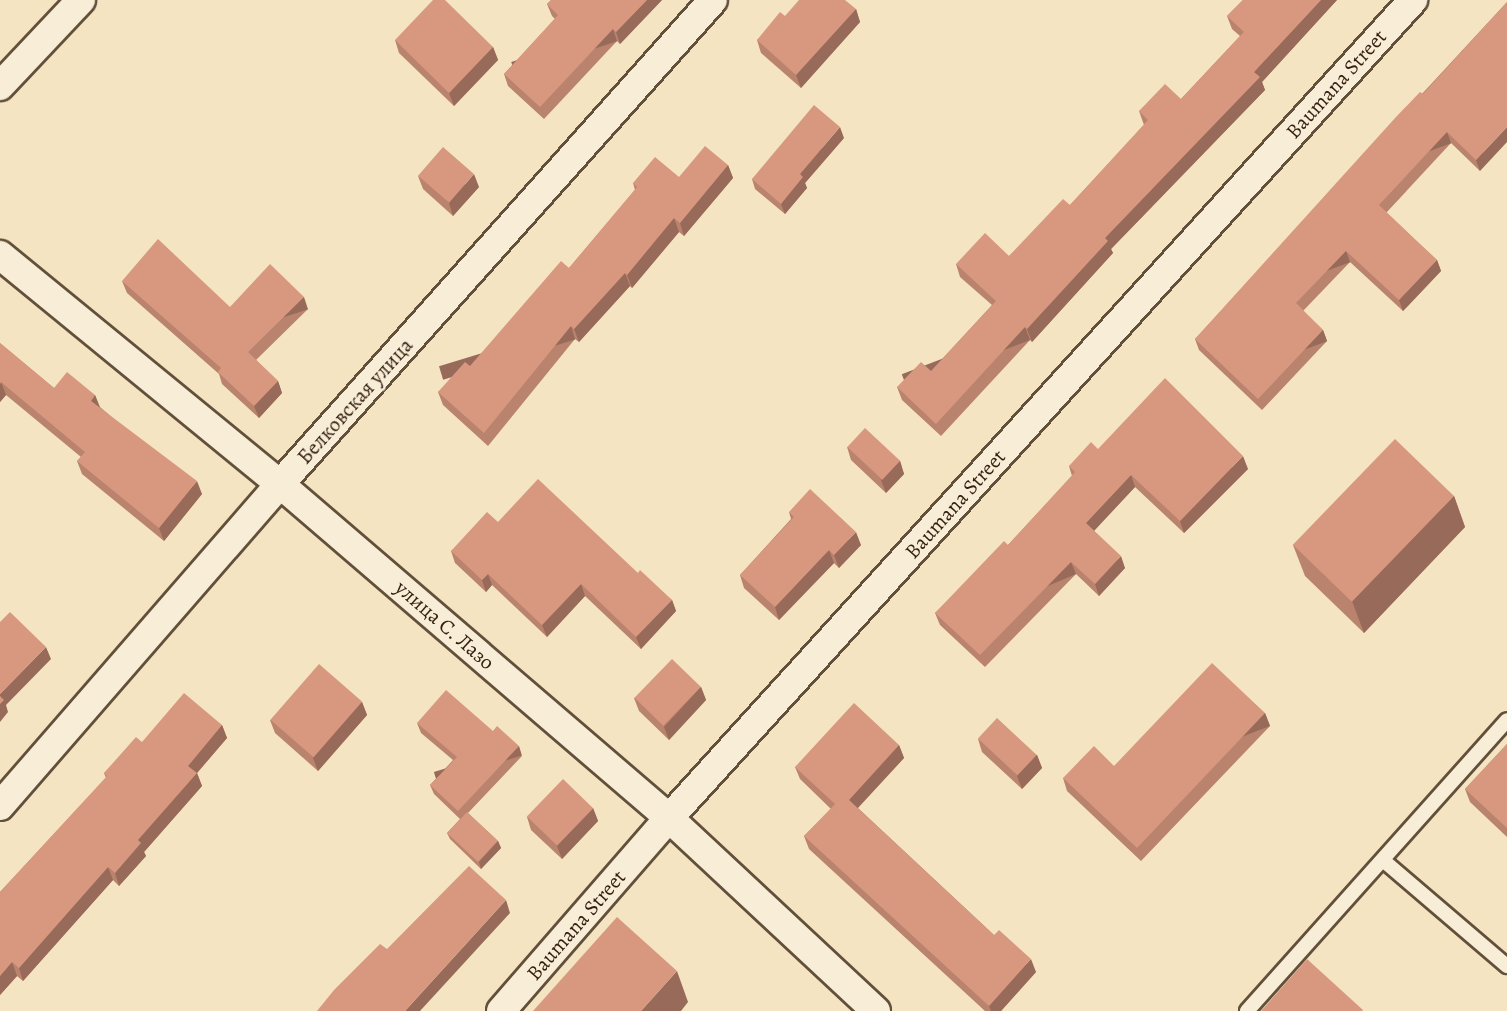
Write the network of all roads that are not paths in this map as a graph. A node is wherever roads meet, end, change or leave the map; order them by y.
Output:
1 (81, 0) edge
2 (713, 0) edge
3 (1413, 0) edge
4 (0, 86) edge
5 (0, 255) edge
6 (280, 484) junction
7 (1507, 720) edge
8 (0, 806) edge
9 (669, 818) junction
10 (1384, 861) junction
11 (1507, 966) edge
12 (501, 1011) edge
13 (876, 1011) edge
14 (1247, 1011) edge

1 - 4 street
2 - 6 street, Белковская улица
3 - 9 street, Baumana Street
5 - 6 street, улица С. Лазо
6 - 8 street, Белковская улица
6 - 9 street, улица С. Лазо
7 - 10 lane
9 - 12 street, Baumana Street
9 - 13 street, улица С. Лазо
10 - 11 lane
10 - 14 lane

